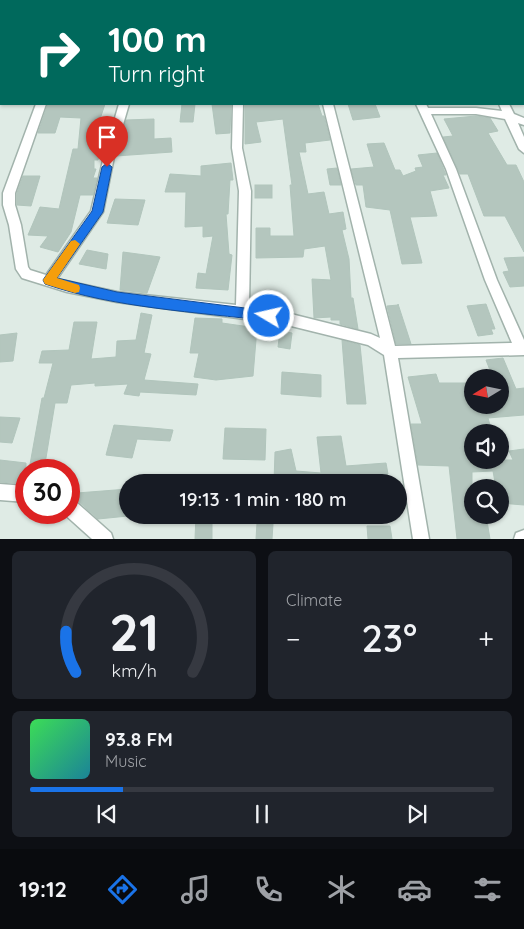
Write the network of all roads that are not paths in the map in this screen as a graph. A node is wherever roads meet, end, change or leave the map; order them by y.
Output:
1 (41, 105) edge
2 (124, 105) edge
3 (238, 105) edge
4 (328, 105) edge
5 (504, 105) edge
6 (423, 107) edge
7 (509, 115) junction
8 (524, 122) edge
9 (524, 149) edge
10 (49, 280) junction
11 (242, 312) junction
12 (522, 349) edge
13 (390, 352) junction
14 (0, 492) edge
15 (15, 493) edge
16 (80, 517) edge
17 (106, 539) edge
18 (421, 539) edge

1 - 10 street
2 - 10 street
3 - 11 street
4 - 13 street
5 - 7 street
6 - 7 street
6 - 12 street
7 - 8 street
7 - 9 street
10 - 11 street
11 - 13 street
12 - 13 street
13 - 18 street
14 - 15 street
16 - 17 street

